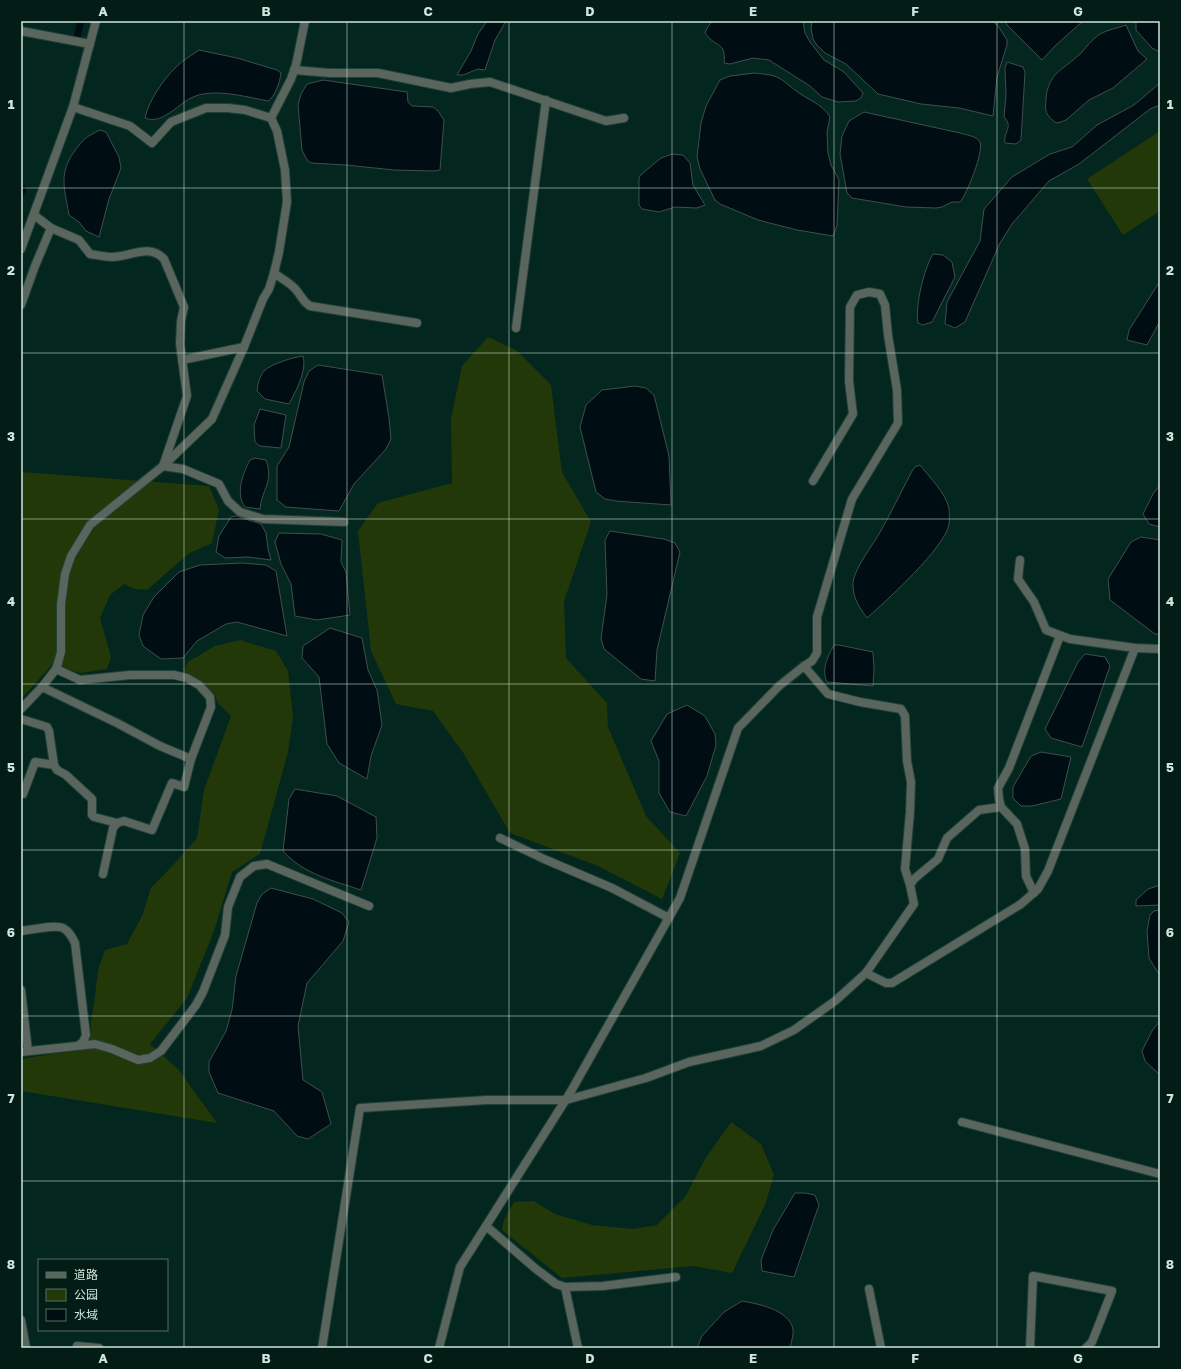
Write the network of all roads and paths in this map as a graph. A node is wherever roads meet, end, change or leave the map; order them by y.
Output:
1 (96, 21) edge
2 (305, 21) edge
3 (21, 31) edge
4 (90, 44) junction
5 (294, 70) junction
6 (546, 100) junction
7 (73, 107) junction
8 (271, 118) junction
9 (624, 118) dead end
10 (34, 215) junction
11 (51, 228) junction
12 (21, 249) edge
13 (274, 273) junction
14 (21, 305) edge
15 (417, 323) dead end
16 (516, 328) dead end
17 (244, 347) junction
18 (182, 360) junction
19 (163, 466) junction
20 (813, 481) dead end
21 (344, 522) dead end
22 (1020, 560) dead end
23 (1060, 636) junction
24 (1135, 648) junction
25 (1160, 649) edge
26 (804, 666) junction
27 (56, 669) junction
28 (42, 688) junction
29 (21, 709) edge
30 (21, 719) edge
31 (191, 759) junction
32 (54, 765) junction
33 (21, 794) edge
34 (1001, 807) junction
35 (117, 823) junction
36 (500, 838) dead end
37 (103, 874) dead end
38 (910, 885) junction
39 (1034, 893) junction
40 (369, 906) dead end
41 (668, 918) junction
42 (21, 931) edge
43 (866, 973) junction
44 (21, 990) edge
45 (79, 1045) junction
46 (24, 1052) edge
47 (566, 1100) junction
48 (962, 1122) dead end
49 (1160, 1174) edge
50 (486, 1226) junction
51 (676, 1277) dead end
52 (566, 1287) junction
53 (868, 1289) dead end
54 (21, 1320) edge
55 (77, 1346) dead end
56 (26, 1348) edge
57 (99, 1348) edge
58 (322, 1348) edge
59 (439, 1348) edge
60 (578, 1348) edge
61 (881, 1348) edge
62 (1030, 1348) edge
63 (1086, 1348) edge

1 - 4 street
2 - 5 street
3 - 4 street
4 - 7 street
5 - 6 street
5 - 8 street
6 - 9 street
6 - 16 street
7 - 8 street
7 - 10 street
8 - 13 street
10 - 11 street
10 - 12 street
11 - 14 street
11 - 18 street
13 - 15 street
13 - 17 street
17 - 18 street
17 - 19 street
18 - 19 street
19 - 21 street
19 - 27 street
20 - 26 street
22 - 23 street
23 - 24 street
23 - 34 street
24 - 25 street
24 - 39 street
26 - 38 street
26 - 41 street
27 - 28 street
27 - 31 street
28 - 29 street
28 - 31 street
30 - 32 street
31 - 35 street
32 - 33 street
32 - 35 street
34 - 38 street
34 - 39 street
35 - 37 street
36 - 41 street
38 - 43 street
39 - 43 street
40 - 45 street
41 - 47 street
42 - 45 street
43 - 47 street
44 - 46 street
45 - 46 street
47 - 50 street
47 - 58 street
48 - 49 street
50 - 52 street
50 - 59 street
51 - 52 street
52 - 60 street
53 - 61 street
54 - 56 street
55 - 57 street
62 - 63 street

